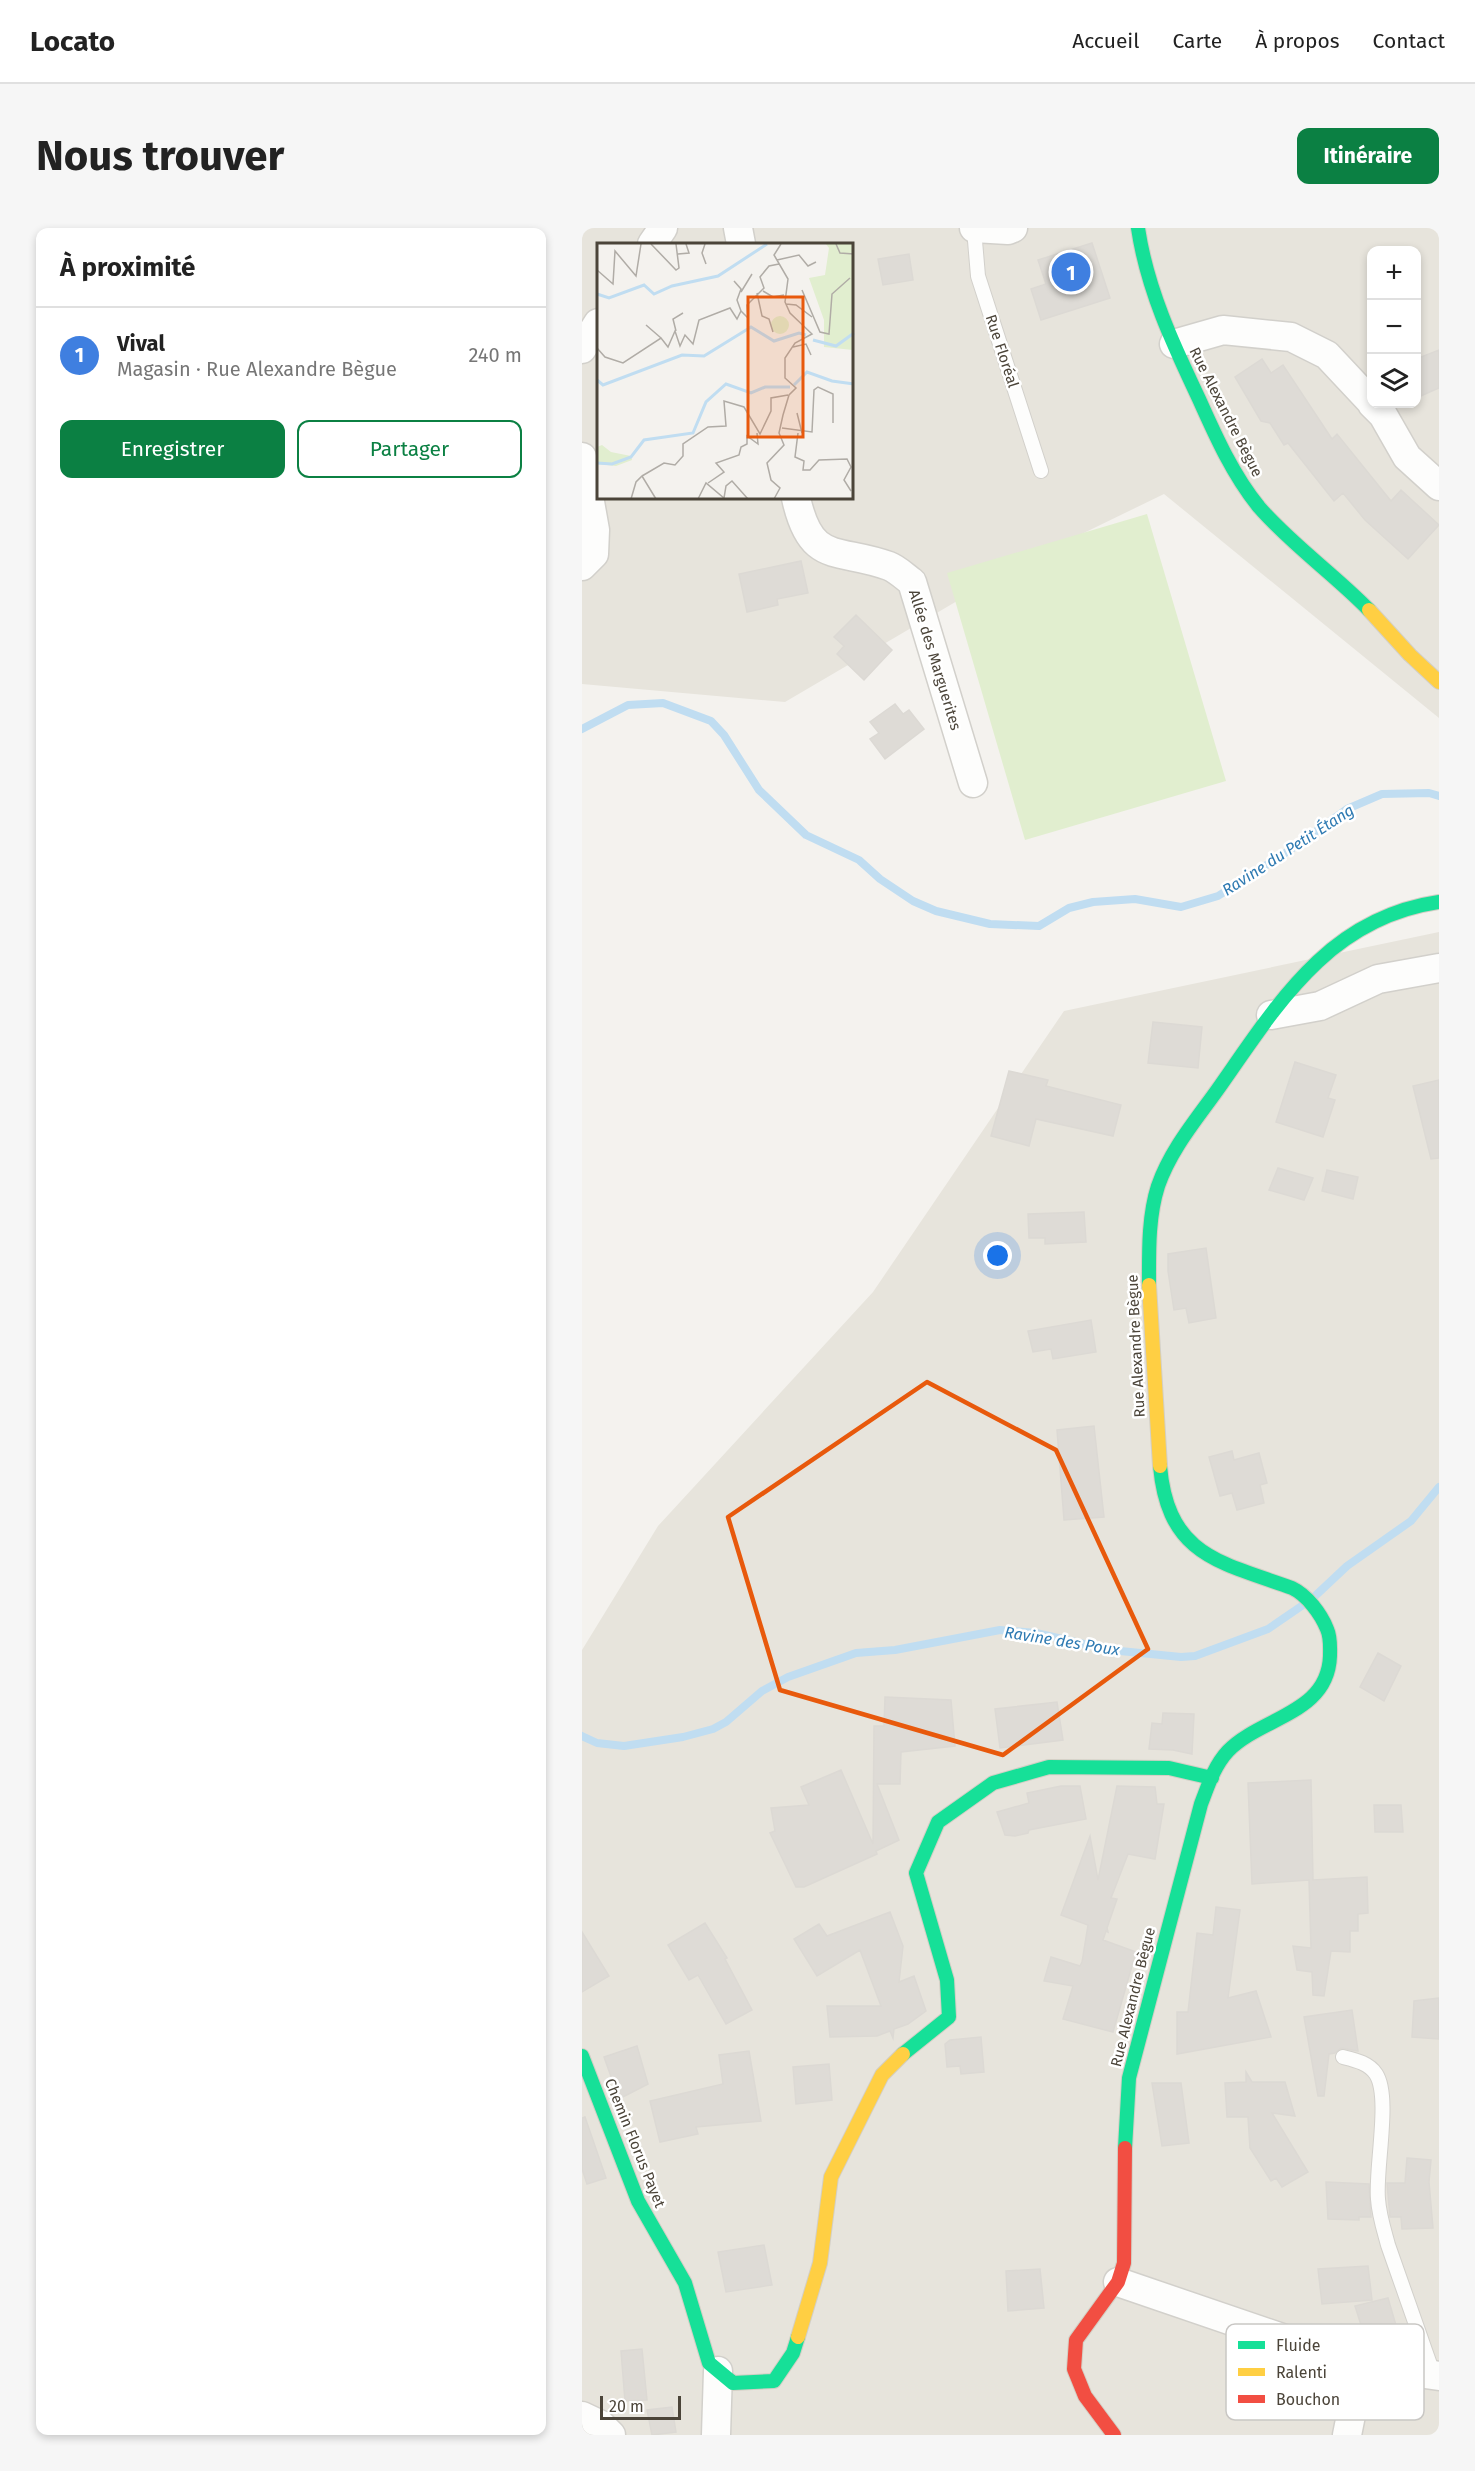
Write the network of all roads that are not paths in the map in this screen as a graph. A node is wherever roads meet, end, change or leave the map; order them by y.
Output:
1 (663, 228) edge
2 (738, 228) edge
3 (974, 228) edge
4 (1013, 228) edge
5 (1138, 228) edge
6 (653, 243) edge
7 (741, 243) edge
8 (597, 325) edge
9 (1173, 344) junction
10 (582, 349) edge
11 (1367, 398) edge
12 (1377, 408) edge
13 (582, 457) edge
14 (1041, 471) dead end
15 (1439, 486) edge
16 (796, 500) edge
17 (582, 566) edge
18 (1439, 682) edge
19 (973, 783) dead end
20 (1439, 902) edge
21 (1439, 968) edge
22 (1271, 1015) junction
23 (1212, 1778) junction
24 (582, 2055) edge
25 (1343, 2057) dead end
26 (1118, 2282) junction
27 (1241, 2324) edge
28 (1418, 2324) edge
29 (1424, 2341) edge
30 (718, 2371) junction
31 (1437, 2376) edge
32 (582, 2416) edge
33 (1350, 2420) edge
34 (611, 2435) edge
35 (716, 2435) edge
36 (1114, 2435) edge
37 (1347, 2435) edge

1 - 6 street
2 - 7 street
3 - 4 street, Rue Floréal
3 - 14 lane, Rue Floréal
5 - 9 main road, Rue Alexandre Bègue
8 - 10 street
9 - 11 street
9 - 18 main road, Rue Alexandre Bègue
12 - 15 street
13 - 17 street
16 - 19 street, Allée des Marguerites
20 - 22 main road, Rue Alexandre Bègue
21 - 22 street
22 - 23 main road, Rue Alexandre Bègue
23 - 26 main road, Rue Alexandre Bègue
23 - 30 main road
24 - 30 main road, Chemin Florus Payet
25 - 28 lane
26 - 27 street
26 - 36 main road, Rue Alexandre Bègue
29 - 31 lane
30 - 35 street
32 - 34 street
33 - 37 street

